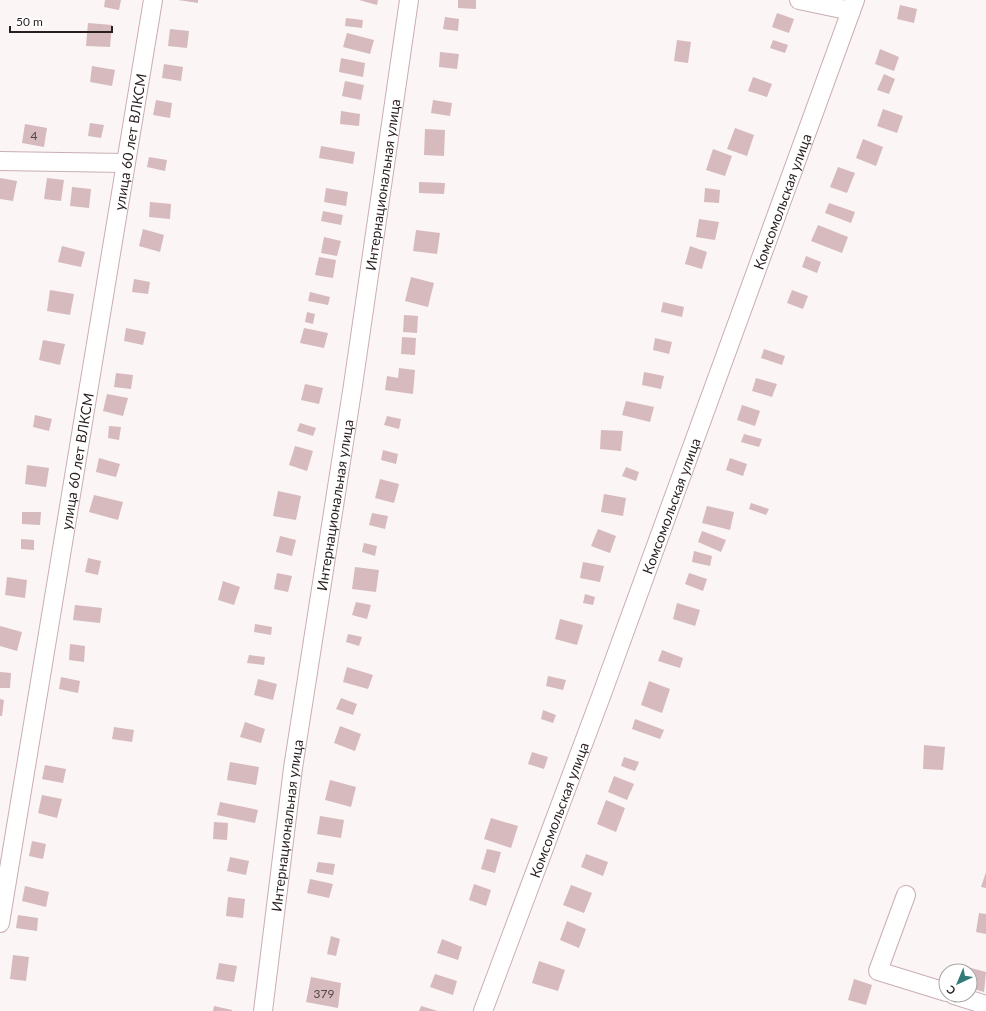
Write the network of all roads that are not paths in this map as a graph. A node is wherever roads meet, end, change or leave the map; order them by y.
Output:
1 (153, 0) edge
2 (409, 0) edge
3 (799, 0) edge
4 (853, 6) edge
5 (0, 161) edge
6 (125, 163) junction
7 (906, 895) dead end
8 (0, 923) edge
9 (938, 990) edge
10 (263, 1011) edge
11 (483, 1011) edge

1 - 6 street, улица 60 лет ВЛКСМ
2 - 10 street, Интернациональная улица
3 - 4 street
4 - 11 street, Комсомольская улица
5 - 6 street
6 - 8 street, улица 60 лет ВЛКСМ
7 - 9 street

